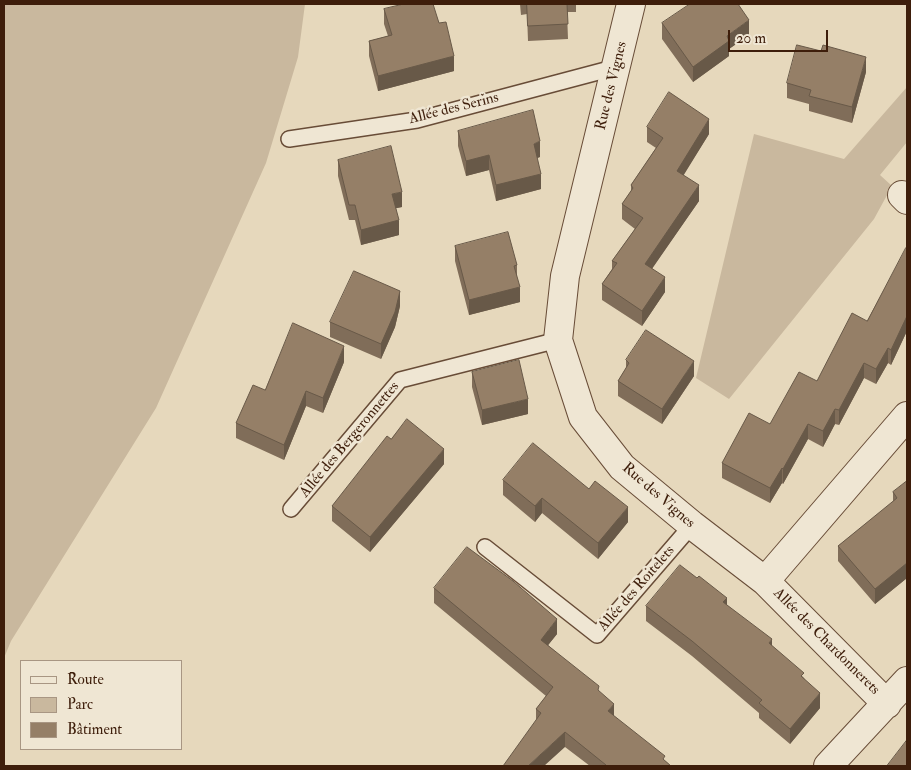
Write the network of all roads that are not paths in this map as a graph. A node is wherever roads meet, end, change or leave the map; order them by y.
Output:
1 (631, 4) edge
2 (617, 68) junction
3 (289, 139) dead end
4 (558, 340) junction
5 (907, 416) edge
6 (292, 509) dead end
7 (692, 525) junction
8 (485, 547) dead end
9 (765, 581) junction
10 (907, 680) edge
11 (887, 704) junction
12 (828, 766) edge

1 - 2 street, Rue des Vignes
2 - 3 lane, Allée des Serins
2 - 4 street, Rue des Vignes
4 - 6 lane, Allée des Bergeronnettes
4 - 7 street, Rue des Vignes
5 - 9 street
7 - 8 lane, Allée des Roitelets
7 - 9 street, Rue des Vignes
9 - 11 street, Allée des Chardonnerets
10 - 11 street, Allée des Chardonnerets
11 - 12 street, Allée des Chardonnerets

